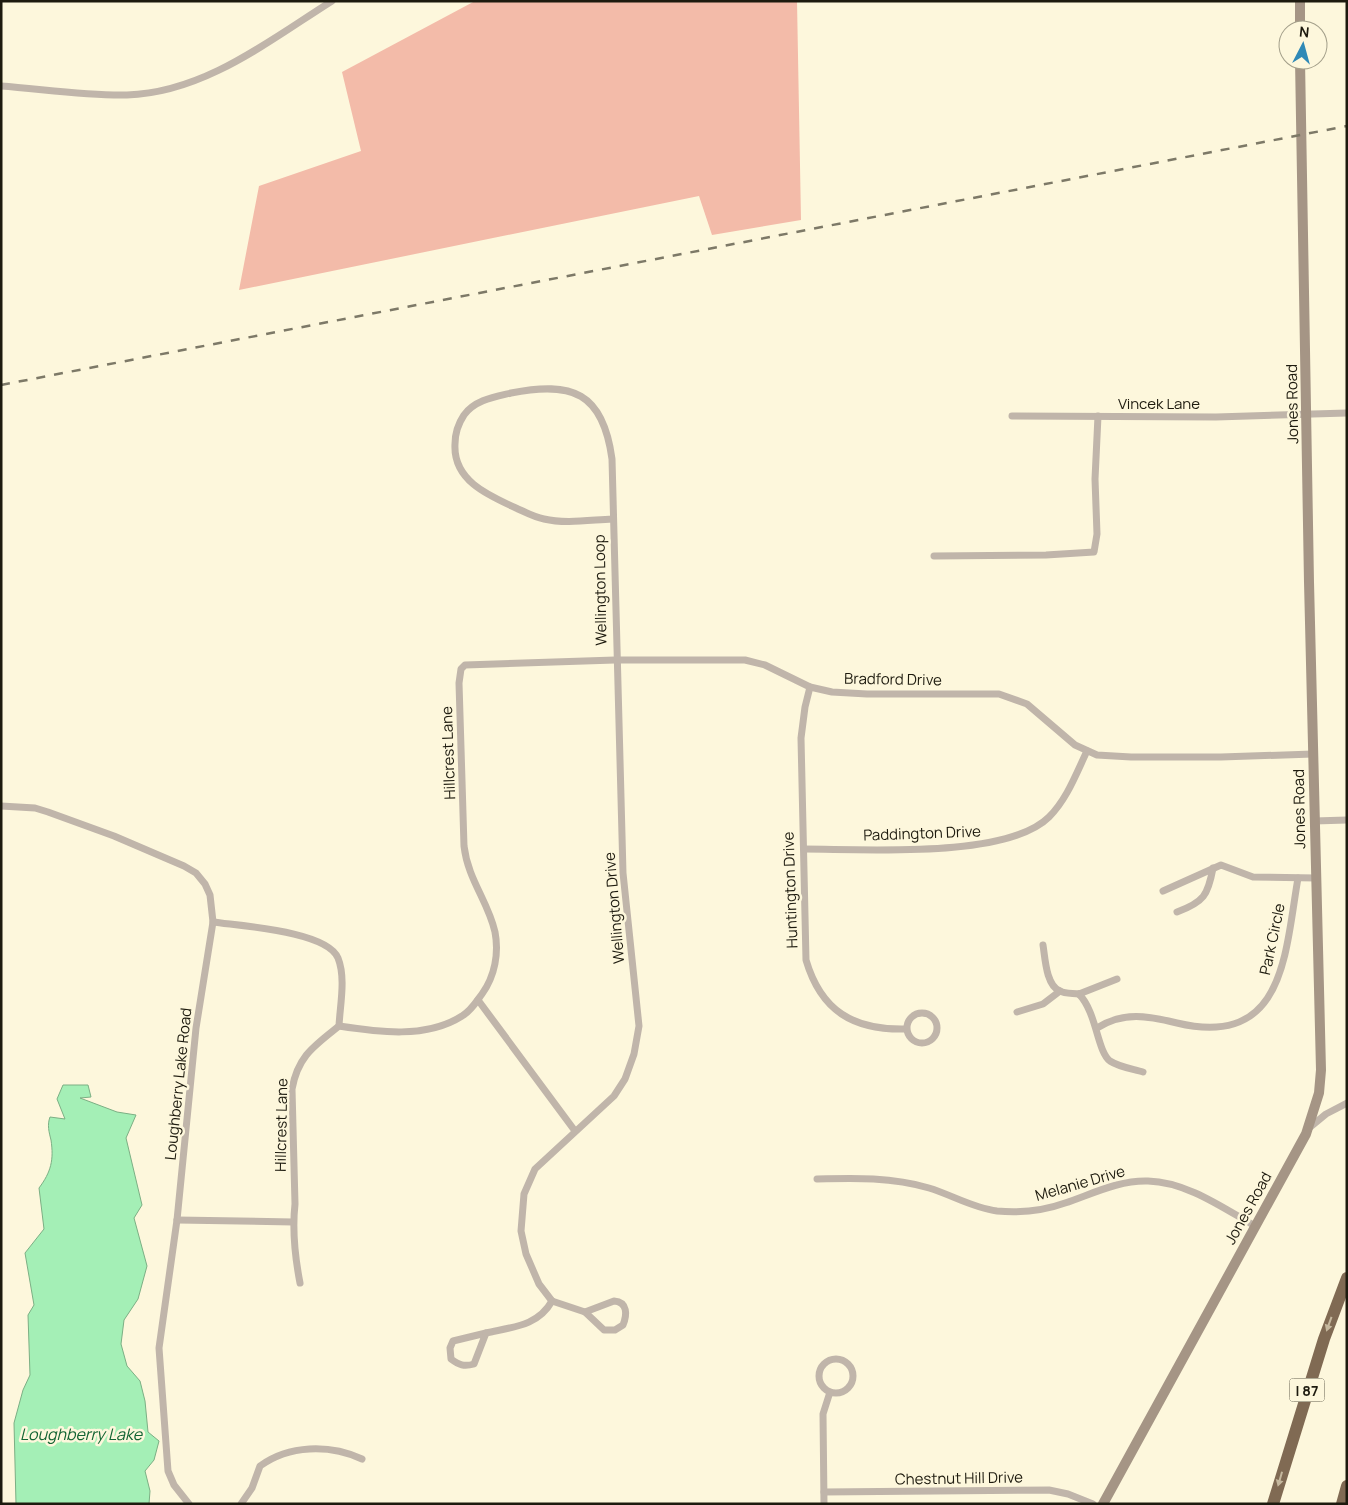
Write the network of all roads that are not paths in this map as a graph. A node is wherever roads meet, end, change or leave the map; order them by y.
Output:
1 (332, 1) edge
2 (1300, 1) edge
3 (1300, 20) edge
4 (1300, 70) edge
5 (1, 86) edge
6 (1347, 413) edge
7 (1307, 414) junction
8 (1012, 416) dead end
9 (1098, 416) junction
10 (612, 519) junction
11 (934, 556) dead end
12 (615, 660) junction
13 (461, 668) joint
14 (810, 687) junction
15 (1087, 751) junction
16 (1313, 754) junction
17 (1, 806) edge
18 (1347, 820) edge
19 (1314, 821) junction
20 (804, 849) junction
21 (1213, 868) junction
22 (1298, 878) junction
23 (1316, 878) junction
24 (1163, 891) dead end
25 (1177, 912) dead end
26 (213, 922) junction
27 (1043, 944) dead end
28 (1116, 979) dead end
29 (1060, 991) junction
30 (1080, 994) junction
31 (478, 1000) junction
32 (1017, 1012) dead end
33 (339, 1026) junction
34 (1097, 1028) junction
35 (906, 1029) junction
36 (1143, 1072) dead end
37 (1347, 1103) edge
38 (1308, 1128) junction
39 (575, 1131) junction
40 (817, 1180) dead end
41 (177, 1220) junction
42 (293, 1222) junction
43 (1255, 1226) junction
44 (1347, 1278) edge
45 (300, 1284) dead end
46 (552, 1301) junction
47 (585, 1312) junction
48 (486, 1333) junction
49 (830, 1392) junction
50 (362, 1459) dead end
51 (1347, 1486) edge
52 (824, 1492) junction
53 (189, 1504) edge
54 (241, 1504) edge
55 (824, 1504) edge
56 (1093, 1504) edge
57 (1103, 1504) edge
58 (1273, 1504) edge
59 (1342, 1504) edge

1 - 5 street
2 - 3 street
4 - 7 street, Jones Road
6 - 7 street, Vincek Lane
7 - 9 street, Vincek Lane
7 - 16 street, Jones Road
8 - 9 street, Vincek Lane
9 - 11 street
10 - 10 street
10 - 12 street, Wellington Loop
12 - 13 street, Bradford Drive
12 - 14 street, Bradford Drive
12 - 39 street, Wellington Drive
13 - 31 street, Hillcrest Lane
14 - 15 street, Bradford Drive
14 - 20 street, Huntington Drive
15 - 16 street, Bradford Drive
15 - 20 street, Paddington Drive
16 - 19 street, Jones Road
17 - 26 street, Loughberry Lake Road
18 - 19 street
19 - 23 street, Jones Road
20 - 35 street, Huntington Drive
21 - 22 street
21 - 24 street
21 - 25 street
22 - 23 street
22 - 34 street, Park Circle
23 - 38 street, Jones Road
26 - 33 street
26 - 41 street, Loughberry Lake Road
27 - 29 street
28 - 30 street
29 - 30 street
29 - 32 street
30 - 34 street
31 - 33 street, Hillcrest Lane
31 - 39 street
33 - 42 street, Hillcrest Lane
34 - 36 street
35 - 35 street
37 - 38 street
38 - 43 street, Jones Road
39 - 46 street, Wellington Drive
40 - 43 street, Melanie Drive
41 - 42 street
41 - 53 street, Loughberry Lake Road
42 - 45 street, Hillcrest Lane
43 - 57 street, Jones Road
44 -> 58 highway, I 87
46 - 47 street
46 - 48 street
47 - 47 street
48 - 48 street
49 - 49 street
49 - 52 street
50 - 54 street
51 - 59 highway
52 - 55 street
52 - 56 street, Chestnut Hill Drive

